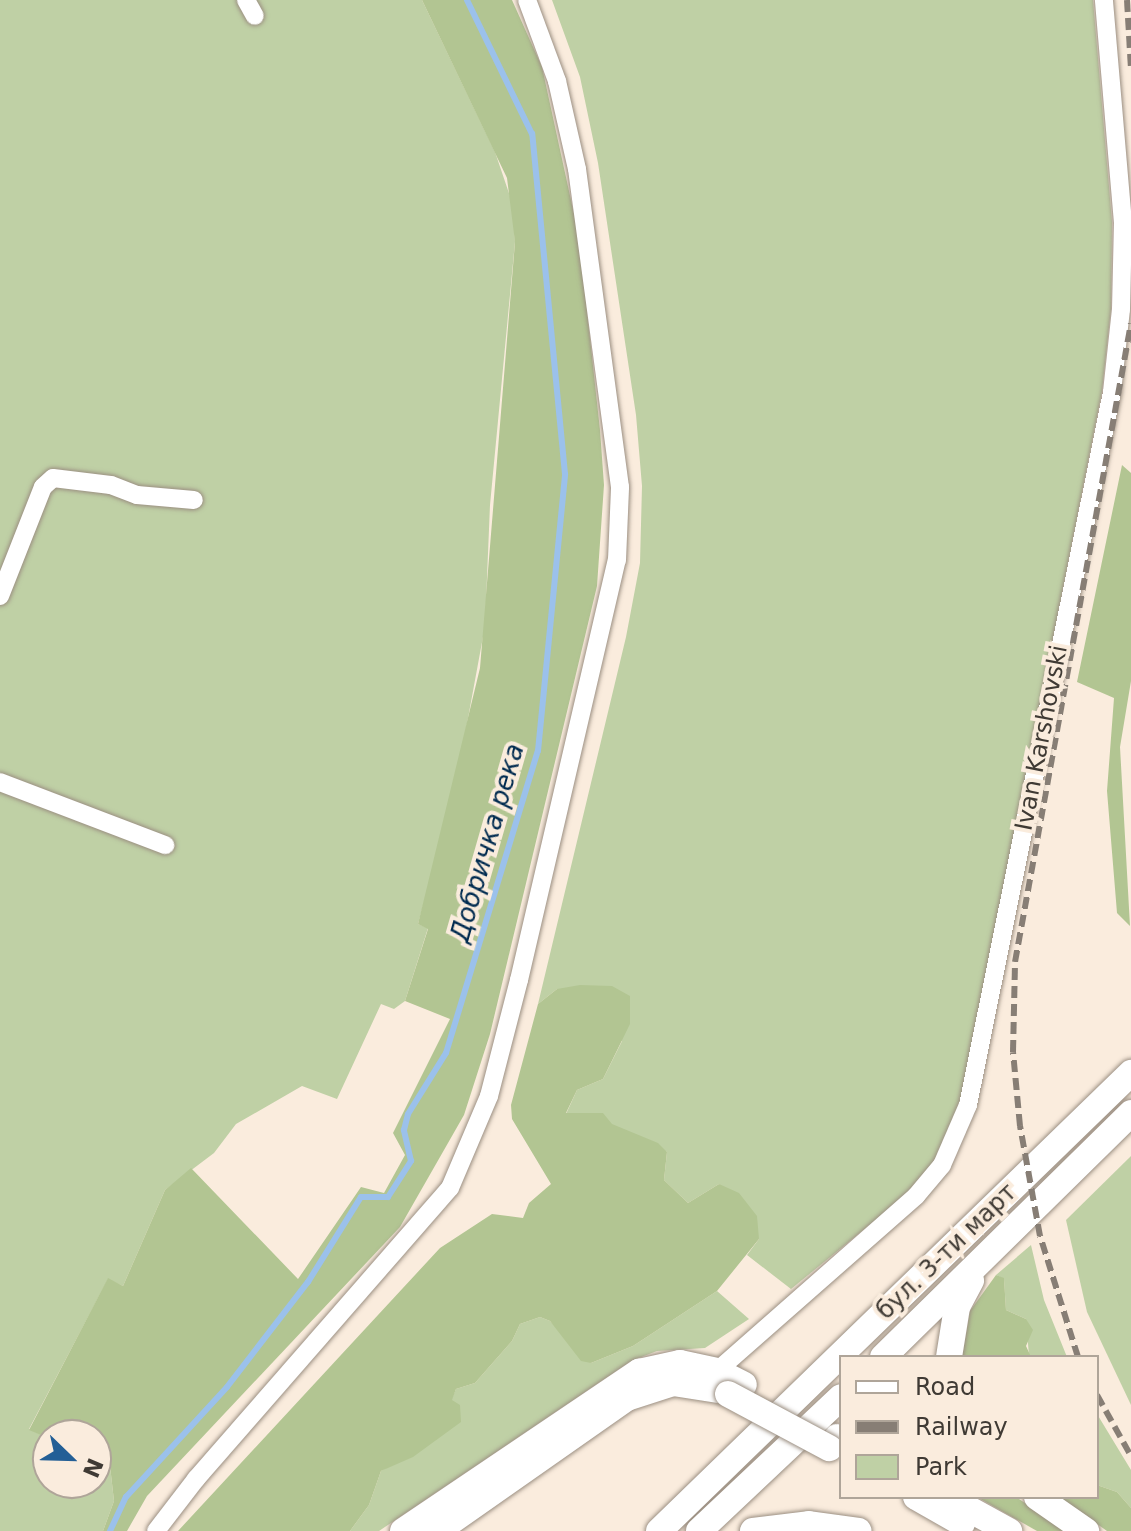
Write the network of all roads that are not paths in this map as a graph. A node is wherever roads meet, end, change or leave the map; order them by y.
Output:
1 (527, 0) edge
2 (1104, 0) edge
3 (194, 500) dead end
4 (0, 596) edge
5 (0, 782) edge
6 (165, 845) dead end
7 (1131, 1073) edge
8 (1131, 1113) edge
9 (978, 1267) junction
10 (840, 1355) edge
11 (885, 1355) edge
12 (949, 1355) edge
13 (839, 1356) edge
14 (724, 1384) junction
15 (839, 1399) edge
16 (837, 1445) edge
17 (920, 1499) edge
18 (951, 1499) edge
19 (1040, 1499) edge
20 (156, 1531) edge
21 (403, 1531) edge
22 (437, 1531) edge
23 (659, 1531) edge
24 (699, 1531) edge
25 (753, 1531) edge
26 (859, 1531) edge
27 (977, 1531) edge
28 (1009, 1531) edge
29 (1086, 1531) edge

1 - 20 street
2 - 14 street, Ivan Karshovski
3 - 4 street
5 - 6 street
7 - 10 main road, бул. 3-ти март
8 - 9 main road, бул. 3-ти март
9 - 11 main road, бул. 3-ти март
9 - 12 main road
13 - 23 main road, бул. 3-ти март
14 - 16 main road, bridge
14 - 21 main road
14 - 22 main road
15 - 24 main road
17 - 27 main road
18 - 28 main road
19 - 29 main road
25 - 26 main road

